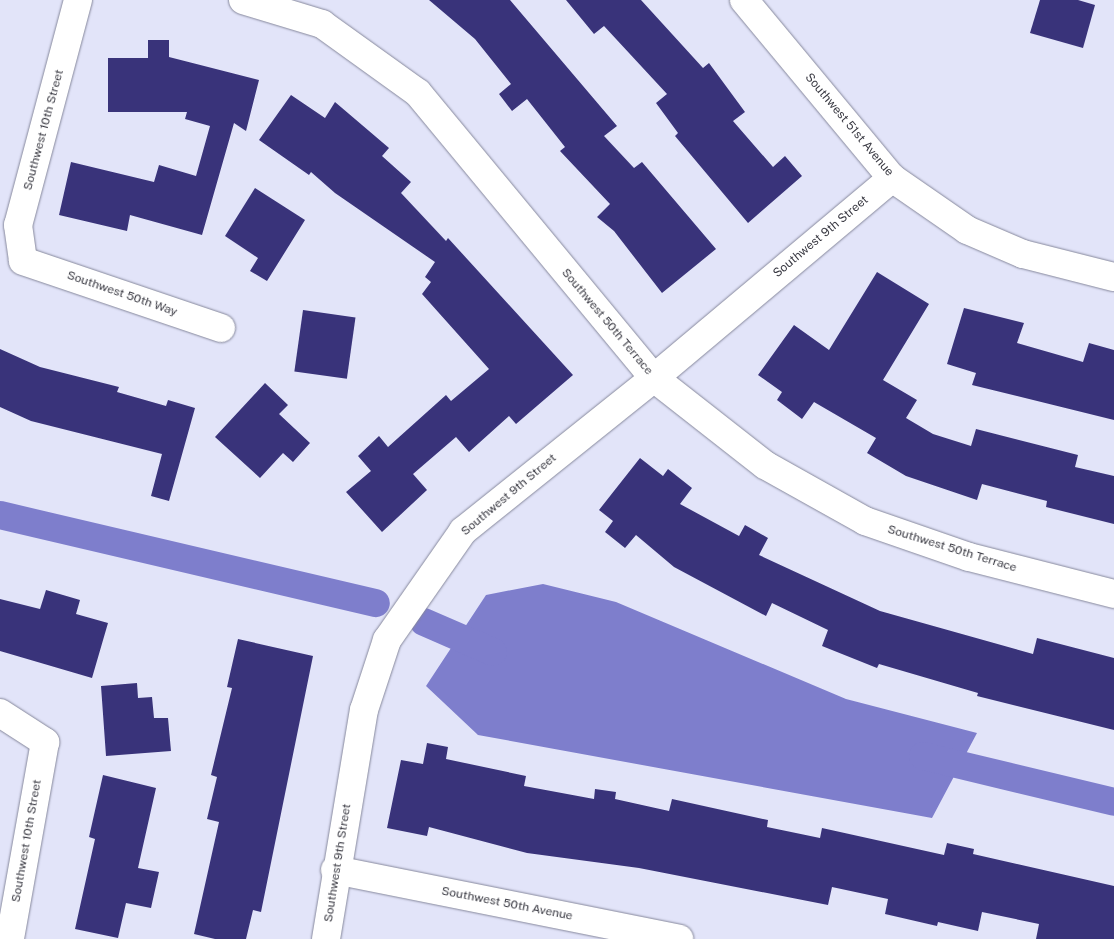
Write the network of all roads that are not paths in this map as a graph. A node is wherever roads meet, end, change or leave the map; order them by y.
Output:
1 (78, 0) edge
2 (243, 0) edge
3 (744, 0) edge
4 (892, 178) junction
5 (23, 261) joint
6 (1114, 277) edge
7 (221, 328) dead end
8 (654, 378) junction
9 (1114, 594) edge
10 (0, 713) edge
11 (335, 870) junction
12 (10, 939) edge
13 (326, 939) edge
14 (679, 939) edge

1 - 5 street, Southwest 10th Street
2 - 8 street, Southwest 50th Terrace
3 - 4 street, Southwest 51st Avenue
4 - 6 street, Southwest 51st Avenue
4 - 8 street, Southwest 9th Street
5 - 7 street, Southwest 50th Way
8 - 9 street, Southwest 50th Terrace
8 - 11 street, Southwest 9th Street
10 - 12 street, Southwest 10th Street
11 - 13 street, Southwest 9th Street
11 - 14 street, Southwest 50th Avenue

